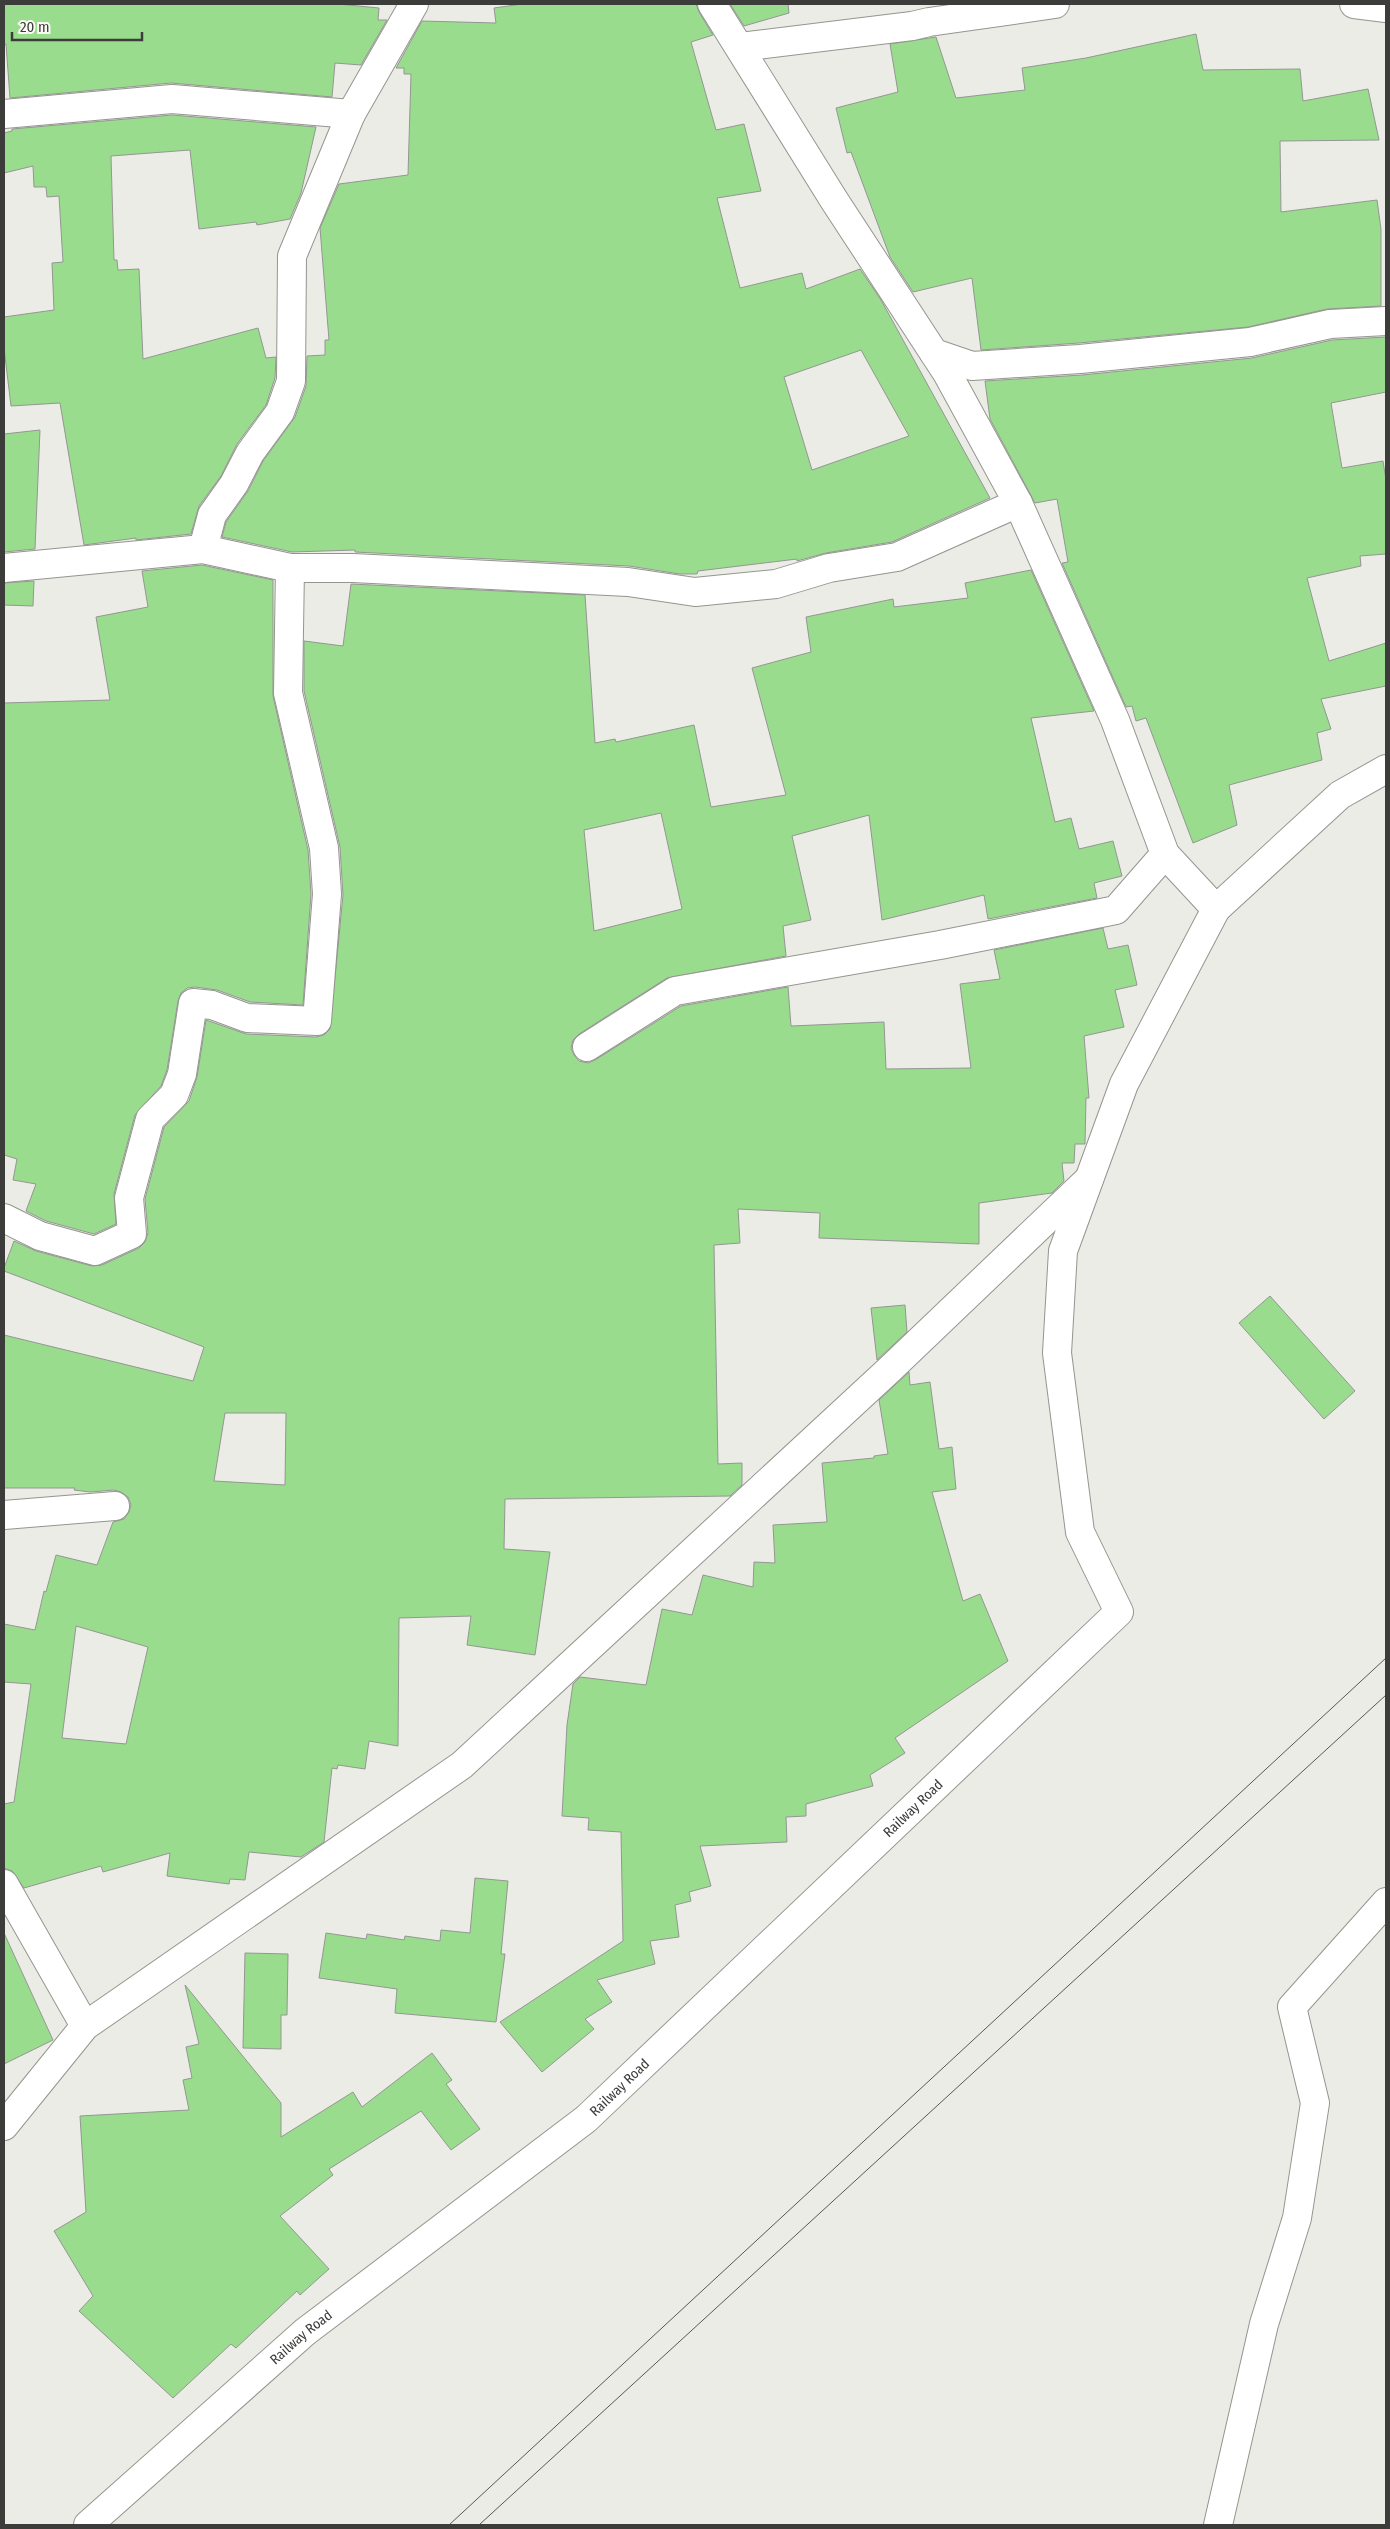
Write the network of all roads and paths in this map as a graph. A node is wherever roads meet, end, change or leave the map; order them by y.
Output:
1 (414, 4) edge
2 (712, 4) edge
3 (1055, 4) edge
4 (1354, 4) edge
5 (1386, 8) edge
6 (740, 46) junction
7 (4, 114) edge
8 (351, 114) junction
9 (1386, 321) edge
10 (934, 353) junction
11 (1018, 503) junction
12 (202, 549) junction
13 (4, 568) edge
14 (290, 568) junction
15 (1386, 770) edge
16 (1165, 854) junction
17 (1216, 908) junction
18 (587, 1047) dead end
19 (1089, 1179) junction
20 (4, 1218) edge
21 (115, 1506) dead end
22 (4, 1515) edge
23 (4, 1884) edge
24 (1386, 1902) edge
25 (86, 2026) junction
26 (4, 2126) edge
27 (88, 2525) edge
28 (1218, 2525) edge

1 - 8 street
2 - 6 street
3 - 6 street
4 - 5 street
6 - 10 street
7 - 8 street
8 - 12 street
9 - 10 street
10 - 11 street
11 - 14 street
11 - 16 street
12 - 13 street
12 - 14 street
14 - 20 street
15 - 17 street
16 - 17 street
16 - 18 street
17 - 19 street
19 - 25 street
19 - 27 street, Railway Road
21 - 22 street
23 - 25 street
24 - 28 street
25 - 26 street

